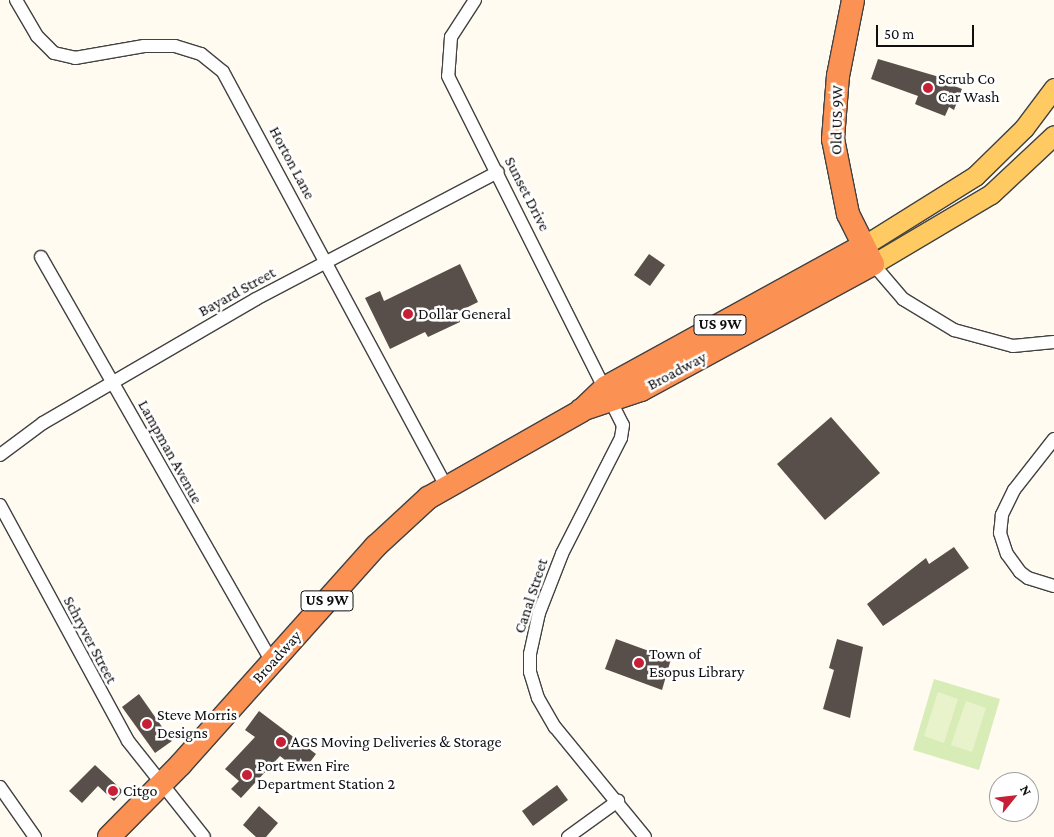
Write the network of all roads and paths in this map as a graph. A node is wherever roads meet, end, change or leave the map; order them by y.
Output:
1 (16, 0) edge
2 (475, 0) edge
3 (853, 0) edge
4 (1054, 88) edge
5 (1054, 135) edge
6 (498, 172) junction
7 (868, 255) junction
8 (41, 257) dead end
9 (326, 261) junction
10 (1054, 342) edge
11 (111, 381) junction
12 (610, 395) junction
13 (1054, 439) edge
14 (0, 455) edge
15 (445, 486) junction
16 (0, 505) edge
17 (1054, 586) edge
18 (272, 662) junction
19 (161, 784) junction
20 (0, 787) edge
21 (618, 801) junction
22 (35, 837) edge
23 (109, 837) edge
24 (204, 837) edge
25 (568, 837) edge
26 (645, 837) edge

1 - 9 street, Horton Lane
2 - 6 street, Sunset Drive
3 - 7 highway, Old US 9W
4 - 7 main road, US 9W
5 - 7 main road, US 9W
6 - 9 street, Bayard Street
6 - 12 street, Sunset Drive
7 - 10 street
7 - 12 highway, Broadway / US 9W
8 - 11 street, Lampman Avenue
9 - 11 street, Bayard Street
9 - 15 street, Horton Lane
11 - 14 street, Bayard Street
11 - 18 street, Lampman Avenue
12 - 15 highway, Broadway / US 9W
12 - 21 street, Canal Street
13 - 17 street
15 - 18 highway, Broadway / US 9W
16 - 19 street, Schryver Street
18 - 19 highway, Broadway / US 9W
19 - 23 highway, Broadway / US 9W
19 - 24 street, Schryver Street
20 - 22 street
21 - 25 street
21 - 26 street, Canal Street

